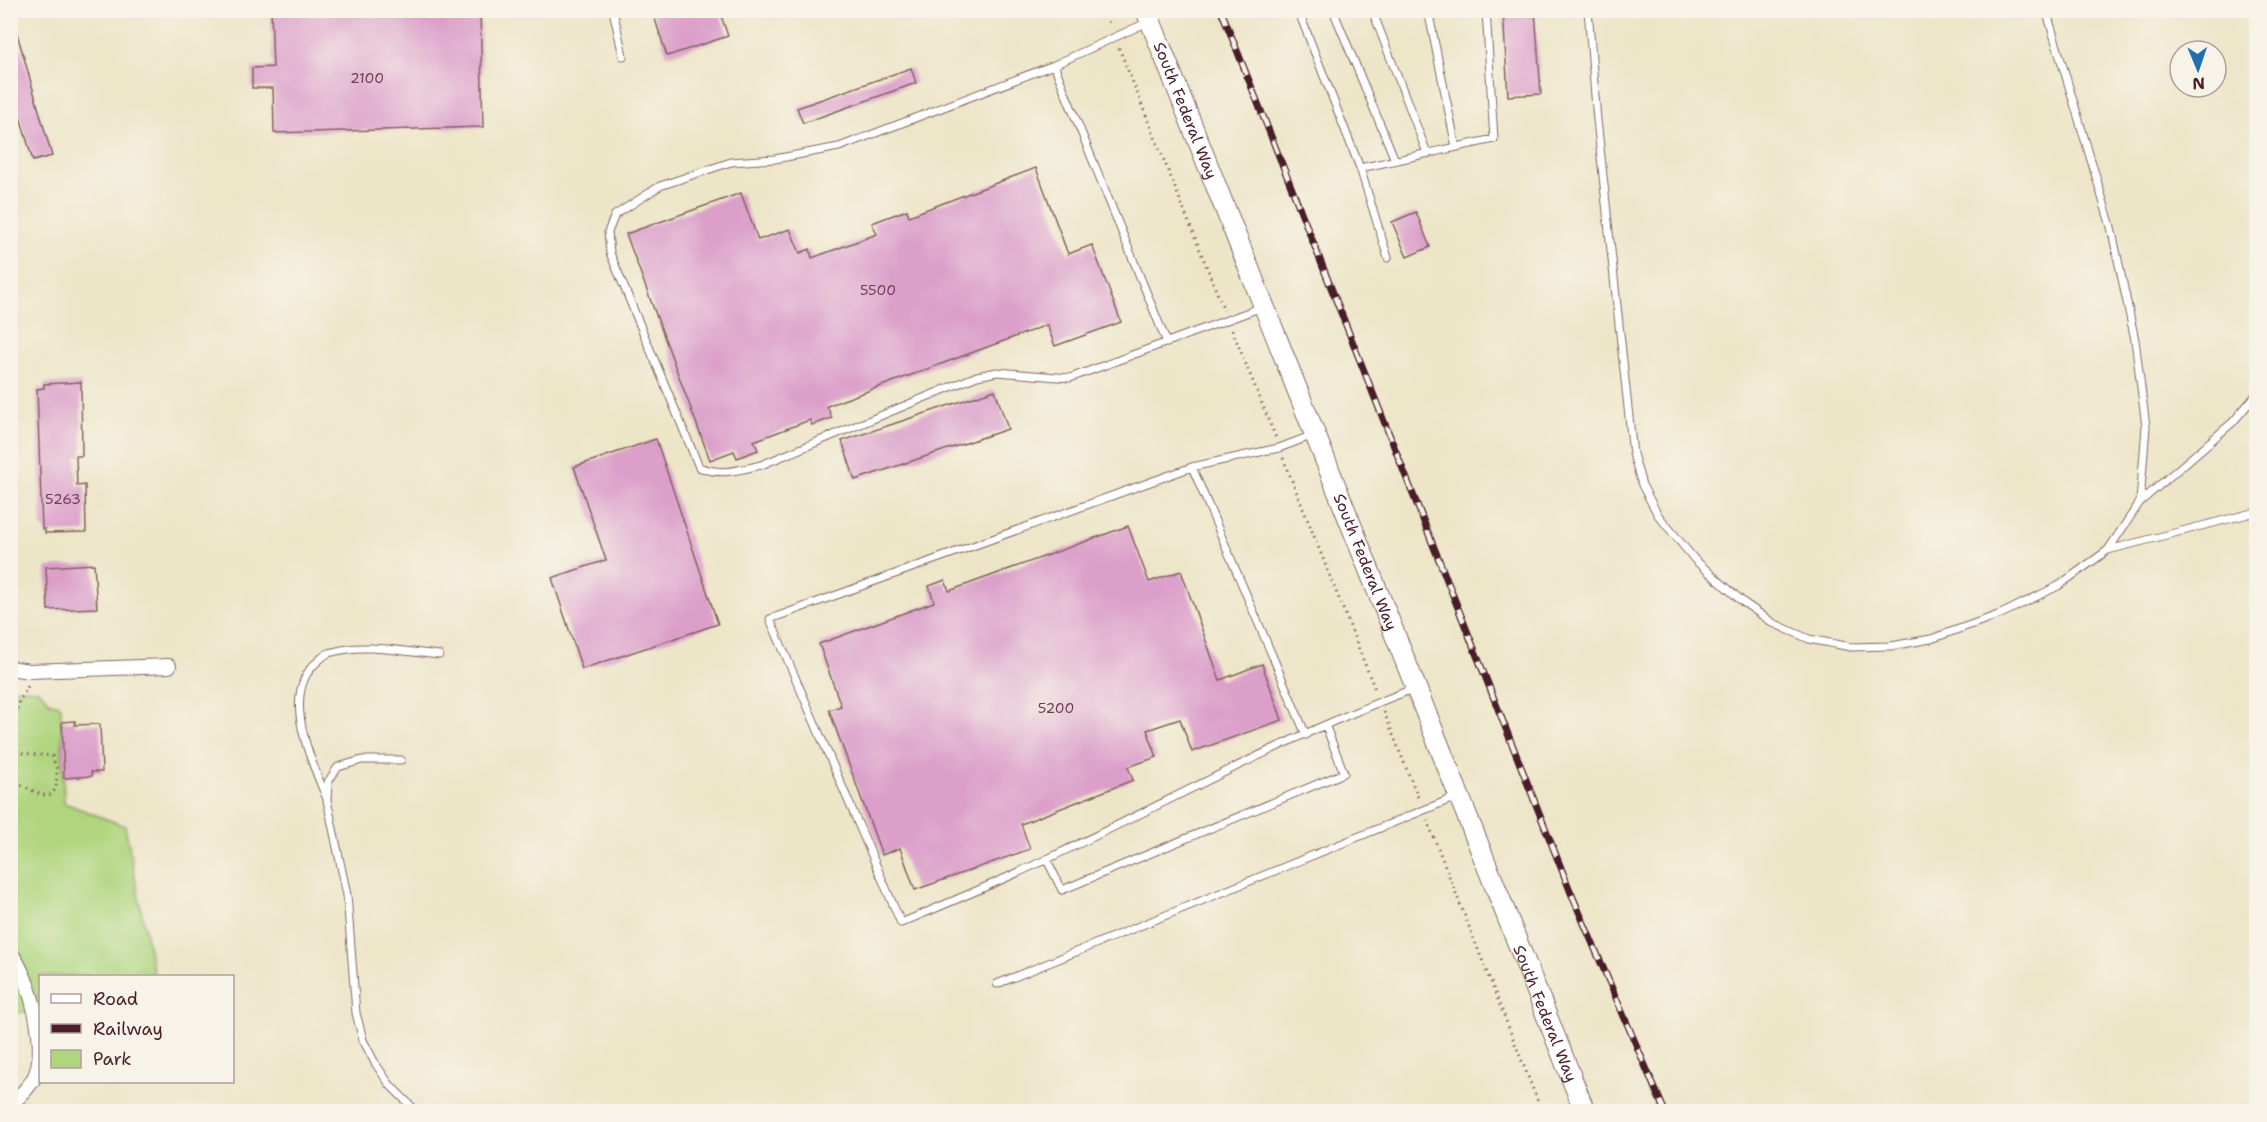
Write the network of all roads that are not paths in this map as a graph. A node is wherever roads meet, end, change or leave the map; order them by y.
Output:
1 (614, 10) edge
2 (1298, 10) edge
3 (1333, 10) edge
4 (1372, 10) edge
5 (1428, 10) edge
6 (1486, 10) edge
7 (1588, 10) edge
8 (2046, 10) edge
9 (1149, 16) edge
10 (623, 56) dead end
11 (1054, 65) junction
12 (1456, 147) junction
13 (1427, 153) junction
14 (1395, 160) junction
15 (1360, 168) junction
16 (1388, 258) dead end
17 (1264, 306) junction
18 (1167, 343) junction
19 (2256, 395) edge
20 (1315, 434) junction
21 (1192, 467) junction
22 (2140, 502) junction
23 (2256, 512) edge
24 (2108, 550) junction
25 (439, 655) dead end
26 (170, 666) dead end
27 (10, 668) edge
28 (1416, 688) junction
29 (1326, 727) junction
30 (1306, 735) junction
31 (401, 760) dead end
32 (1459, 796) junction
33 (327, 800) junction
34 (1047, 860) junction
35 (10, 952) edge
36 (997, 984) dead end
37 (10, 1105) edge
38 (417, 1112) edge
39 (1585, 1112) edge

1 - 10 lane
2 - 15 lane
3 - 14 lane
4 - 13 lane
5 - 12 lane
6 - 12 lane
7 - 24 lane
8 - 22 lane
9 - 11 lane
9 - 17 main road, South Federal Way
11 - 18 lane
11 - 18 lane
12 - 13 lane
13 - 14 lane
14 - 15 lane
15 - 16 lane
17 - 18 lane
17 - 20 main road, South Federal Way
19 - 22 lane
20 - 21 lane
20 - 28 main road, South Federal Way
21 - 30 lane
21 - 34 lane
22 - 24 lane
23 - 24 lane
25 - 33 lane
26 - 27 street
28 - 29 lane
28 - 32 main road, South Federal Way
29 - 30 lane
29 - 34 lane
30 - 34 lane
31 - 33 lane
32 - 36 lane
32 - 39 main road, South Federal Way
33 - 38 lane
35 - 37 street

